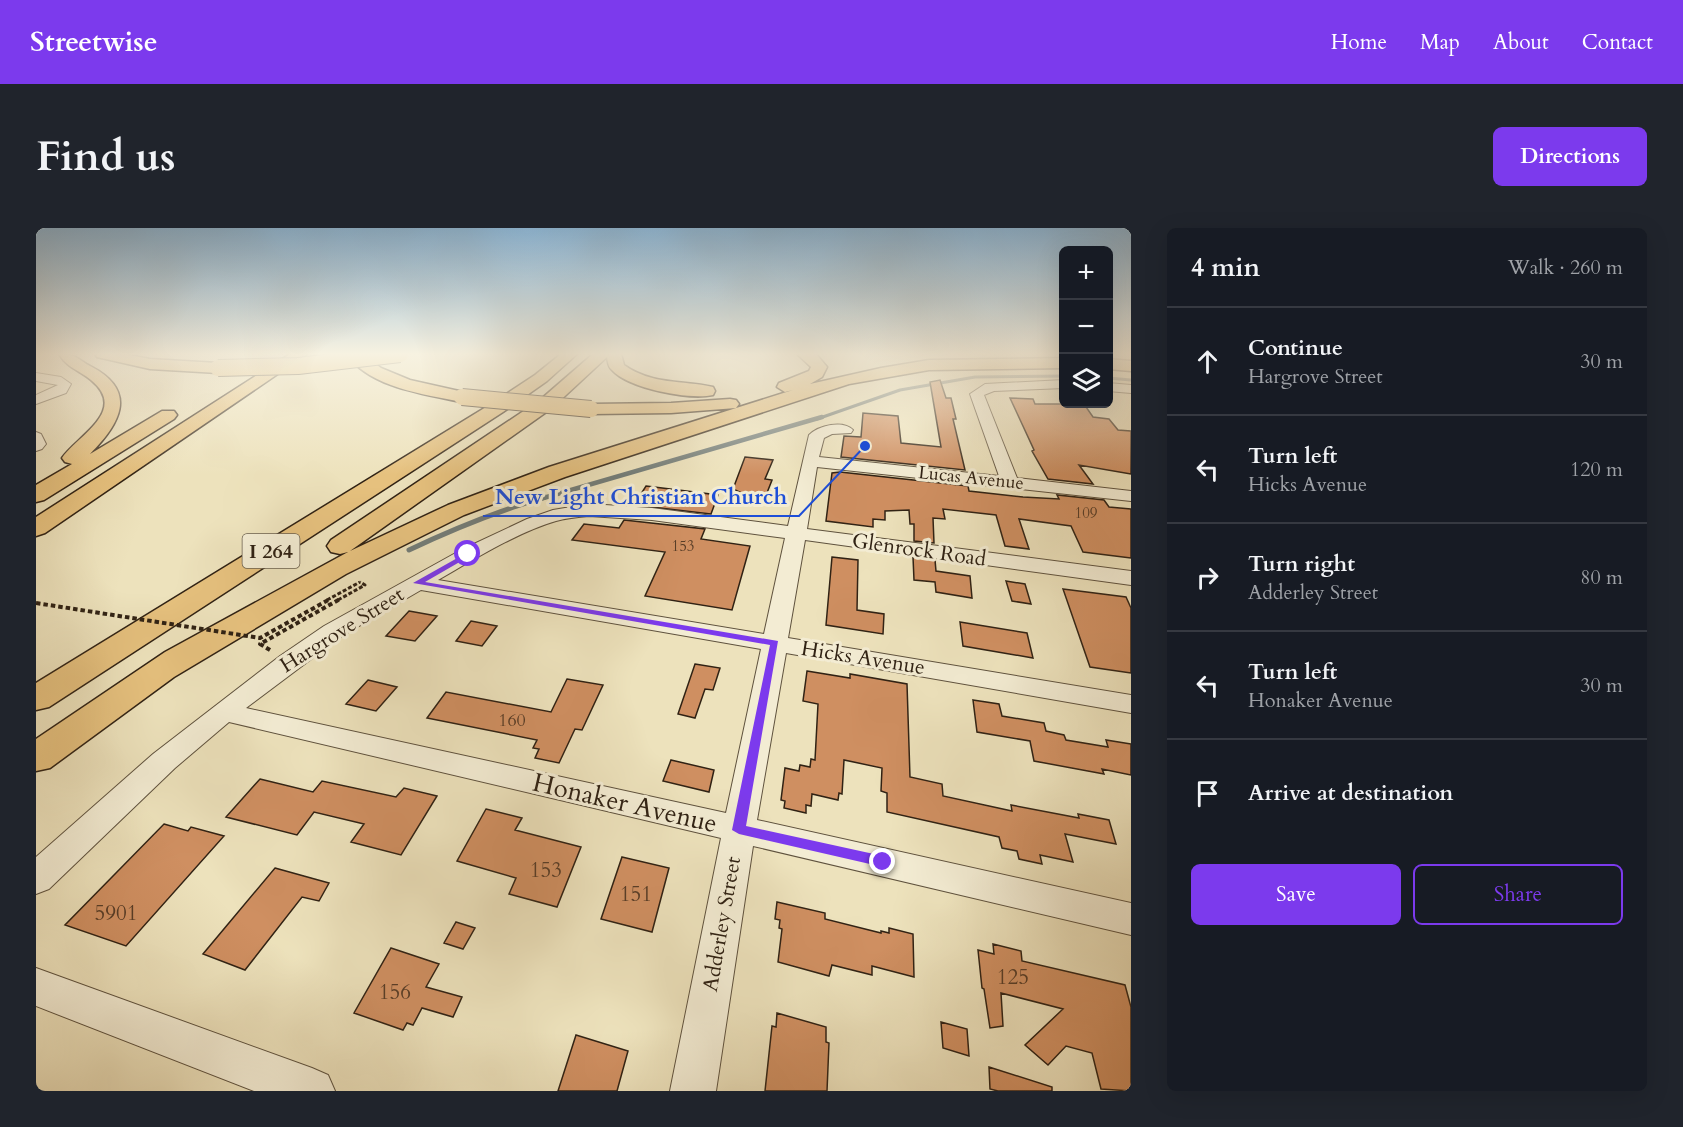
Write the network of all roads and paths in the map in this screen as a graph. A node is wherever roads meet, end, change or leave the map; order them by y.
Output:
1 (54, 394) edge
2 (110, 394) edge
3 (239, 394) edge
4 (452, 394) edge
5 (506, 394) edge
6 (516, 394) edge
7 (557, 394) edge
8 (788, 394) edge
9 (797, 394) edge
10 (977, 394) edge
11 (36, 400) edge
12 (188, 403) dead end
13 (473, 422) junction
14 (846, 430) dead end
15 (36, 437) edge
16 (36, 446) edge
17 (810, 461) junction
18 (1010, 483) junction
19 (36, 486) edge
20 (36, 495) edge
21 (1131, 496) edge
22 (708, 522) joint
23 (36, 528) edge
24 (796, 534) junction
25 (1131, 578) edge
26 (417, 583) junction
27 (36, 603) edge
28 (775, 644) junction
29 (289, 661) junction
30 (158, 672) junction
31 (36, 699) edge
32 (1131, 704) edge
33 (225, 712) junction
34 (36, 758) edge
35 (739, 830) junction
36 (36, 879) edge
37 (1131, 919) edge
38 (36, 987) edge
39 (312, 1091) edge
40 (693, 1091) edge

1 - 11 street
2 - 19 highway
3 - 23 highway
4 - 8 highway, bridge
5 - 13 highway
6 - 13 highway, I 264
7 - 30 highway
9 - 30 highway
10 - 18 street
12 - 20 highway
13 - 31 highway, I 264
14 - 17 street, Adderley Street
15 - 16 street
17 - 18 street, Lucas Avenue
17 - 24 street, Adderley Street
18 - 21 street, Lucas Avenue
22 - 24 street, Glenrock Road
22 - 26 street, Hargrove Street
24 - 25 street, Glenrock Road
24 - 28 street, Adderley Street
26 - 28 street, Hicks Avenue
26 - 29 street, Hargrove Street
27 - 29 path, bridge
28 - 32 street, Hicks Avenue
28 - 35 street, Adderley Street
29 - 33 street, Hargrove Street
30 - 34 highway
33 - 35 street, Honaker Avenue
33 - 36 street, Hargrove Street
35 - 37 street, Honaker Avenue
35 - 40 street, Adderley Street
38 - 39 street

